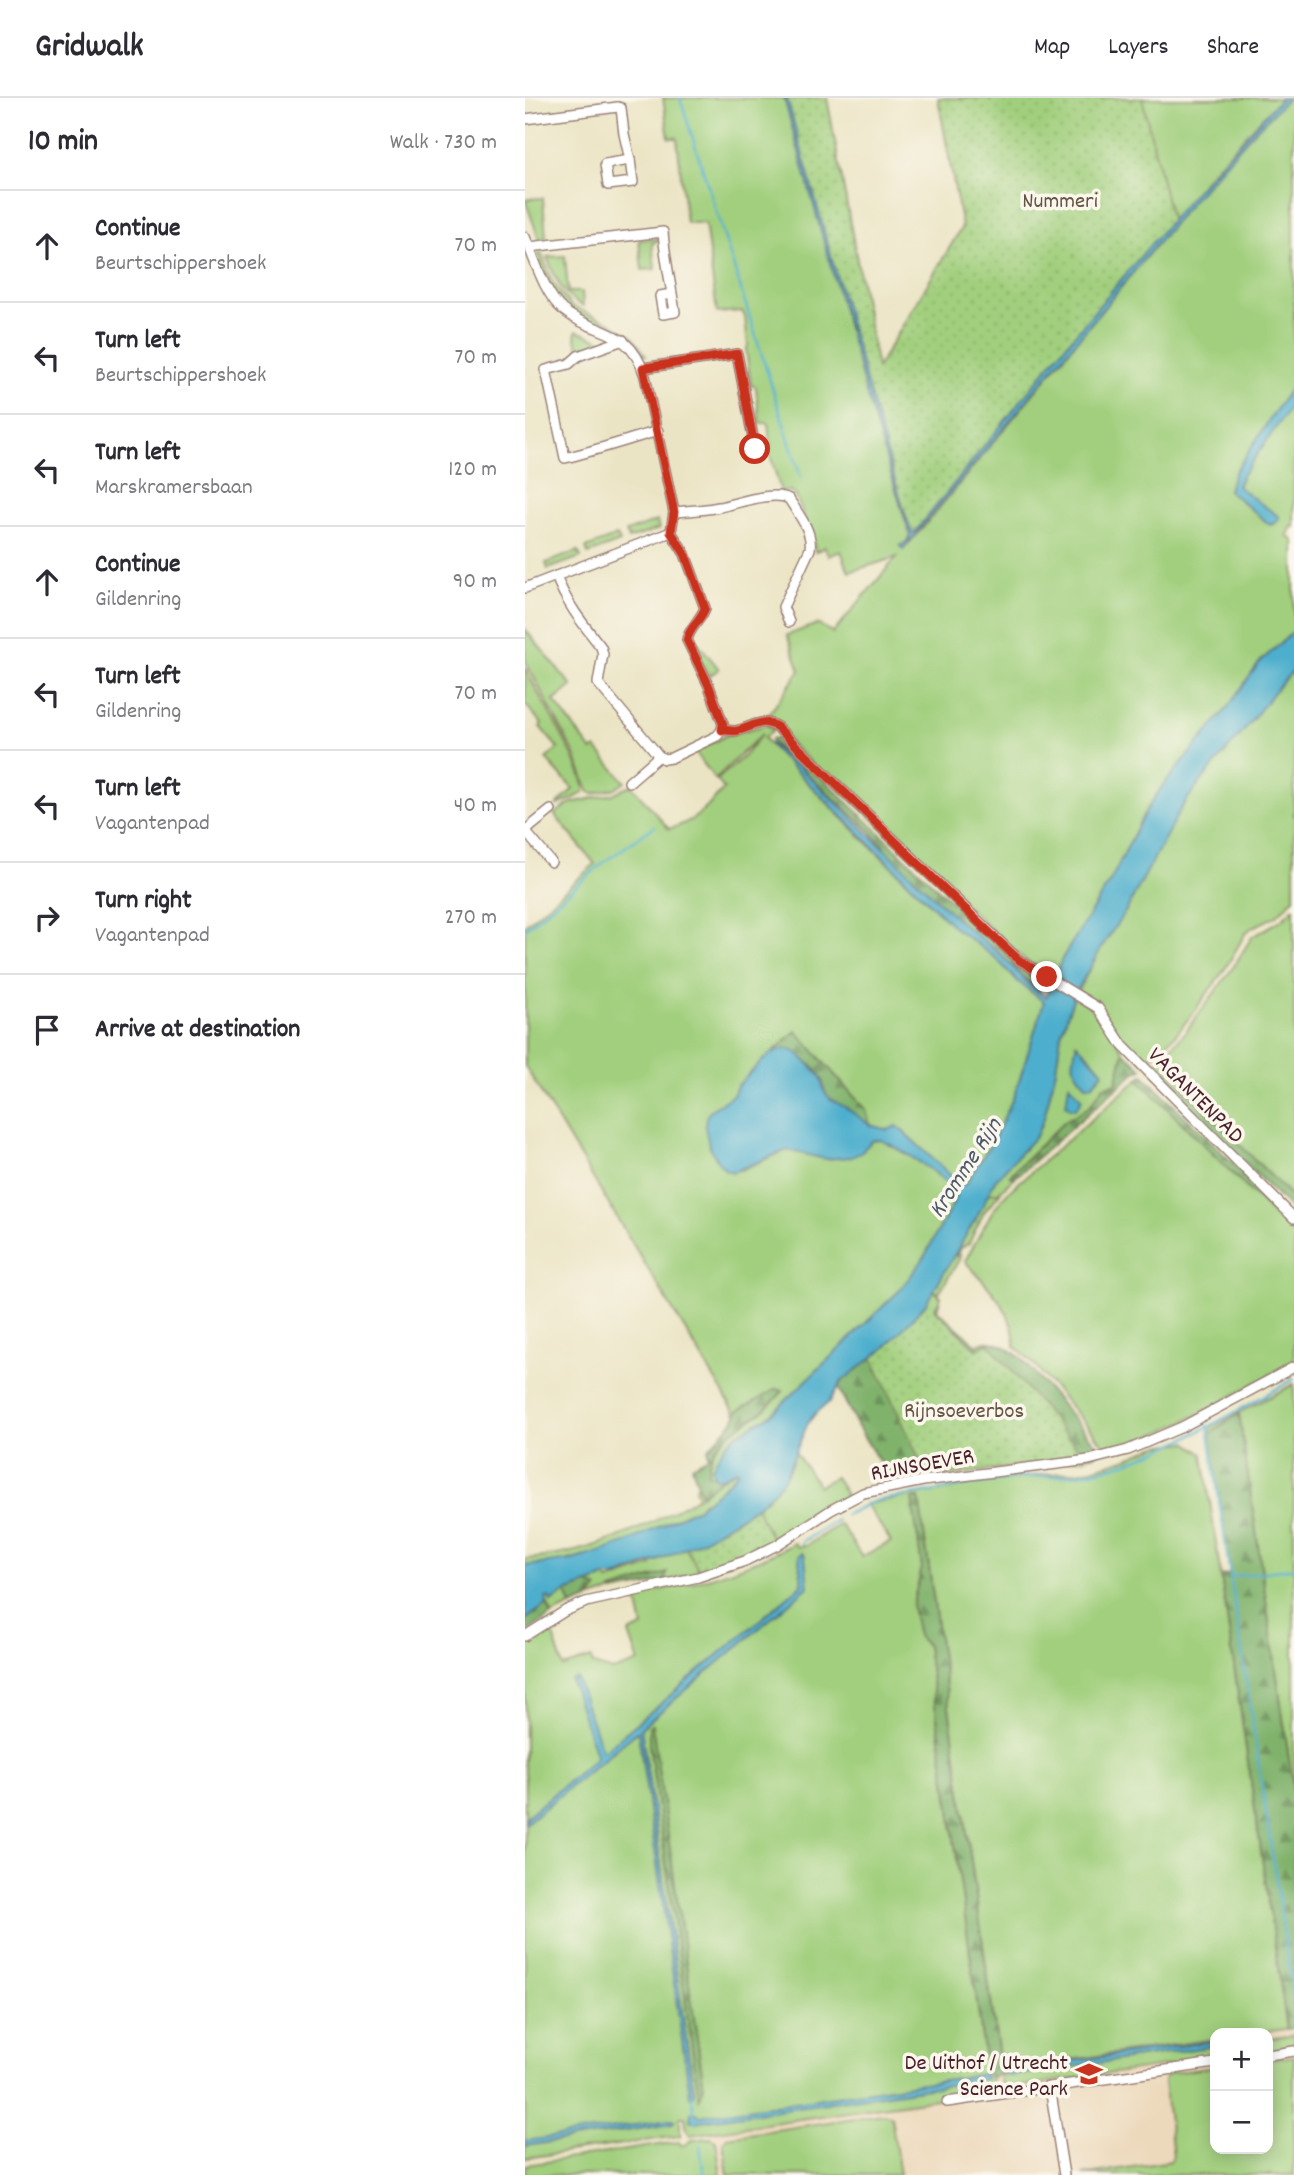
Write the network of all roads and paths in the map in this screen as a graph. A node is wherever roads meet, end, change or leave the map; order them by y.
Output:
1 (525, 119) edge
2 (630, 160) dead end
3 (525, 237) edge
4 (529, 247) junction
5 (672, 294) dead end
6 (622, 340) junction
7 (643, 368) junction
8 (658, 431) junction
9 (755, 449) dead end
10 (674, 512) junction
11 (671, 532) junction
12 (556, 576) junction
13 (525, 588) edge
14 (789, 622) dead end
15 (722, 730) junction
16 (659, 756) junction
17 (629, 782) dead end
18 (551, 810) dead end
19 (525, 831) edge
20 (551, 862) dead end
21 (1294, 1218) edge
22 (1294, 1367) edge
23 (525, 1636) edge
24 (1294, 2051) edge
25 (1273, 2054) edge
26 (1210, 2064) edge
27 (1050, 2087) junction
28 (947, 2102) dead end
29 (1063, 2175) edge

1 - 2 street
3 - 4 street
4 - 5 street
4 - 6 street
6 - 7 street
6 - 8 street
7 - 8 street
7 - 9 street
8 - 10 street
10 - 11 street
10 - 14 street
11 - 12 street
11 - 15 street
12 - 13 street
12 - 16 street
15 - 16 street
15 - 21 street, VAGANTENPAD
16 - 17 street
18 - 19 street
19 - 20 street
22 - 23 street, RIJNSOEVER
24 - 25 street
26 - 27 street
27 - 28 street
27 - 29 street

